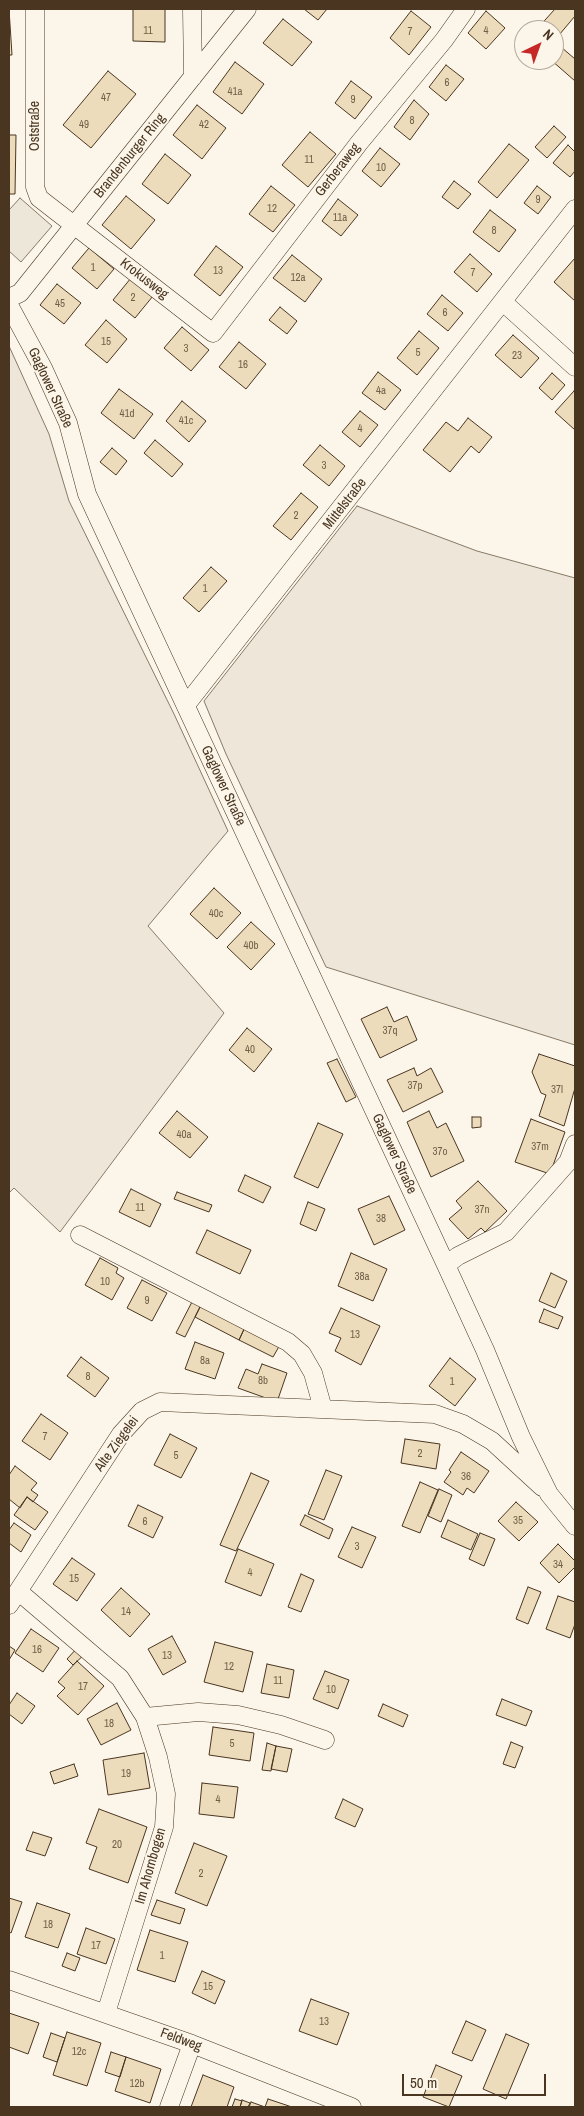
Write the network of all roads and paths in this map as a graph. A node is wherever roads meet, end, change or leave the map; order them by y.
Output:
1 (35, 9) edge
2 (192, 9) edge
3 (247, 9) edge
4 (466, 9) edge
5 (193, 77) junction
6 (575, 209) edge
7 (75, 225) junction
8 (9, 298) edge
9 (504, 302) junction
10 (9, 305) edge
11 (213, 334) joint
12 (575, 367) edge
13 (186, 706) junction
14 (575, 1144) edge
15 (80, 1235) dead end
16 (446, 1265) junction
17 (323, 1409) junction
18 (521, 1437) junction
19 (492, 1441) junction
20 (549, 1494) junction
21 (575, 1526) edge
22 (13, 1598) edge
23 (145, 1718) junction
24 (325, 1740) dead end
25 (9, 1980) edge
26 (106, 2013) junction
27 (192, 2044) junction
28 (168, 2107) edge
29 (352, 2107) edge

1 - 7 street, Oststraße
2 - 5 street
3 - 5 street, Brandenburger Ring
4 - 11 street, Gerberaweg
5 - 7 street, Brandenburger Ring
6 - 9 street, Mittelstraße
7 - 8 street, Brandenburger Ring
7 - 11 street, Krokusweg
9 - 12 street
9 - 13 street, Mittelstraße
10 - 13 street, Gaglower Straße
13 - 16 street, Gaglower Straße
14 - 16 street
15 - 17 street
16 - 18 street, Gaglower Straße
17 - 19 street, Alte Ziegelei
17 - 22 street, Alte Ziegelei
18 - 19 street
18 - 20 street, Gaglower Straße
19 - 20 street, Alte Ziegelei
20 - 21 street, Gaglower Straße
22 - 23 street, Im Ahornbogen
23 - 24 street
23 - 26 street, Im Ahornbogen
25 - 26 street, Feldweg
26 - 27 street, Feldweg
27 - 28 street
27 - 29 street, Feldweg

